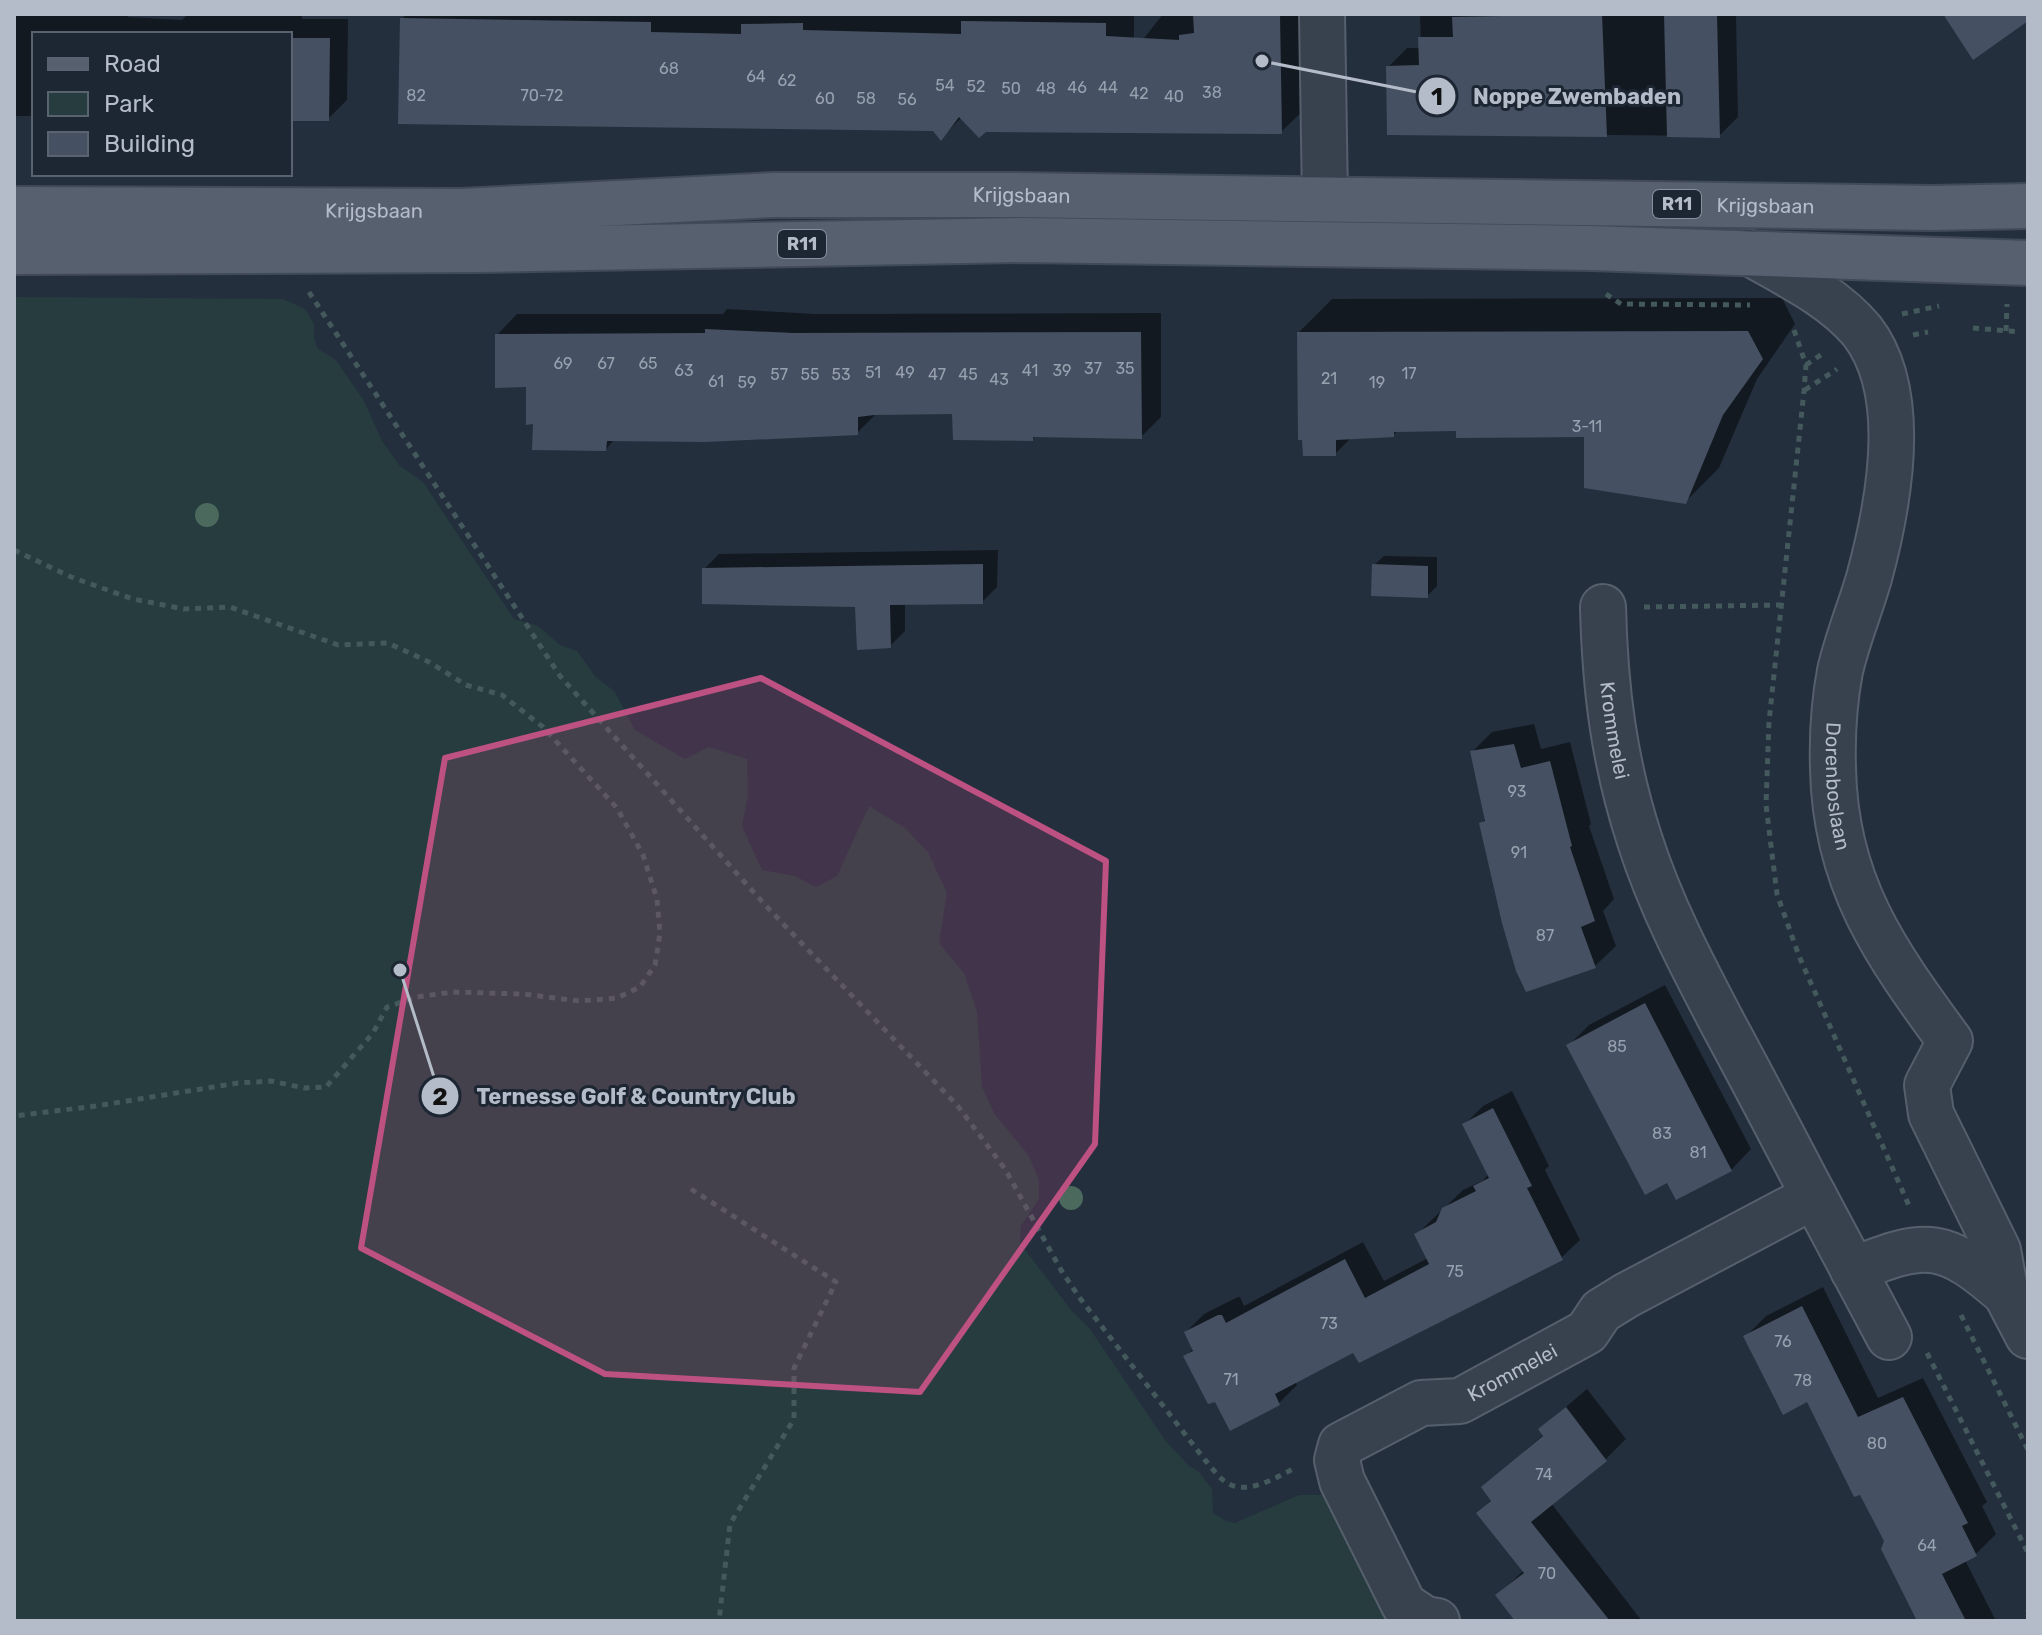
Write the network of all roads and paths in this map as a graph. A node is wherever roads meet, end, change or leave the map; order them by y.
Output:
1 (1322, 14) edge
2 (1325, 199) junction
3 (2028, 206) edge
4 (1932, 208) junction
5 (14, 209) edge
6 (14, 252) edge
7 (1748, 252) junction
8 (1932, 261) junction
9 (2028, 263) edge
10 (304, 285) dead end
11 (1973, 328) dead end
12 (2020, 332) dead end
13 (14, 550) edge
14 (1783, 605) dead end
15 (1603, 607) joint
16 (14, 1116) edge
17 (691, 1189) dead end
18 (1814, 1196) junction
19 (1853, 1270) junction
20 (2006, 1294) junction
21 (2028, 1336) edge
22 (1889, 1337) joint
23 (1341, 1445) junction
24 (2028, 1553) edge
25 (719, 1621) edge
26 (1437, 1621) edge

1 - 2 street
2 - 4 main road, Krijgsbaan / R11
2 - 5 main road, Krijgsbaan / R11
3 - 4 main road, Krijgsbaan / R11
4 - 8 street
6 - 7 main road, Krijgsbaan / R11
7 - 8 main road, Krijgsbaan / R11
7 - 20 street, Dorenboslaan
8 - 9 main road, Krijgsbaan / R11
10 - 23 path
11 - 12 path
13 - 16 path
14 - 15 path
15 - 18 street, Krommelei
17 - 25 path
18 - 19 street, Krommelei
18 - 23 street, Krommelei
19 - 20 street
19 - 22 street, Krommelei
20 - 21 street, Dorenboslaan
22 - 24 path
23 - 26 street

